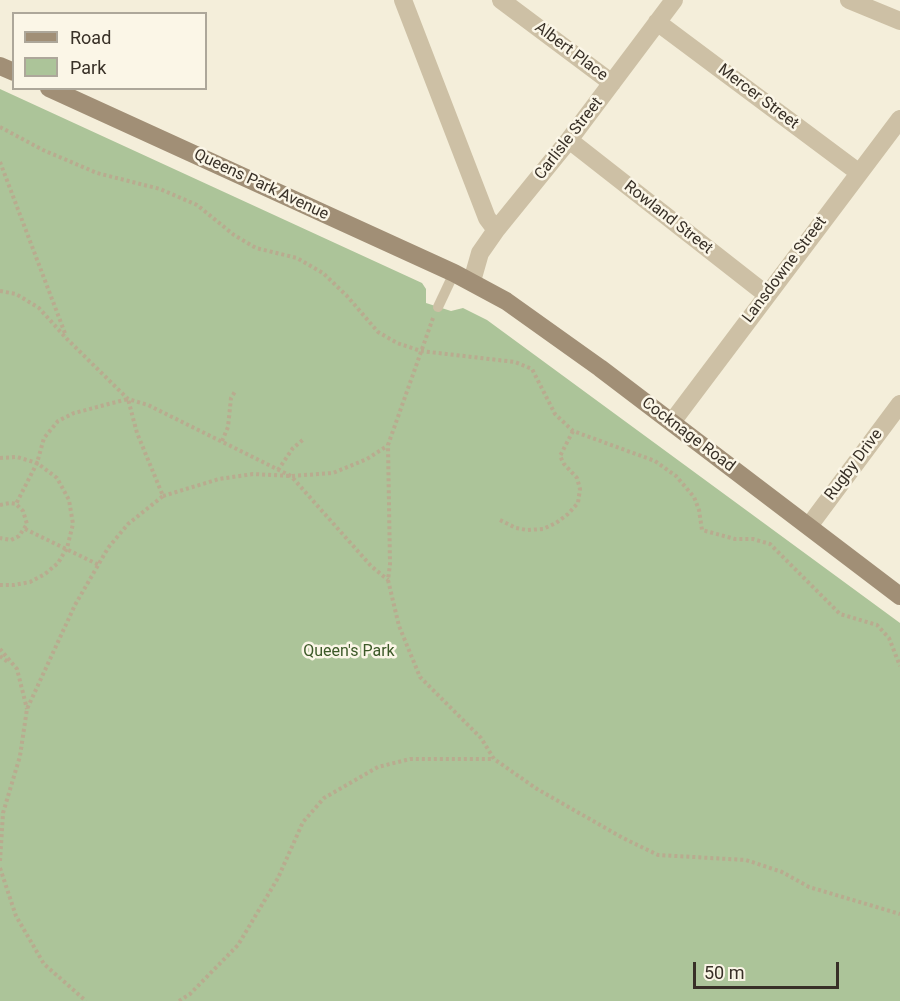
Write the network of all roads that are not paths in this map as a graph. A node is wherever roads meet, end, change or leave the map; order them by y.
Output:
1 (403, 0) edge
2 (501, 0) edge
3 (674, 0) edge
4 (849, 0) edge
5 (900, 21) edge
6 (657, 22) junction
7 (612, 83) junction
8 (53, 90) edge
9 (900, 118) edge
10 (569, 140) junction
11 (858, 172) junction
12 (496, 230) junction
13 (454, 273) junction
14 (472, 281) junction
15 (767, 295) junction
16 (438, 307) road end
17 (900, 404) edge
18 (672, 422) junction
19 (809, 526) junction
20 (900, 596) edge

1 - 12 street
2 - 7 street, Albert Place
3 - 6 street, Carlisle Street
4 - 5 street
6 - 7 street, Carlisle Street
6 - 11 street, Mercer Street
7 - 10 street, Carlisle Street
8 - 13 street, Queens Park Avenue
9 - 11 street, Lansdowne Street
10 - 12 street, Carlisle Street
10 - 15 street, Rowland Street
11 - 15 street, Lansdowne Street
12 - 14 street, Carlisle Street
13 - 14 street, Queens Park Avenue
13 - 16 lane
14 - 18 street, Cocknage Road
15 - 18 street, Lansdowne Street
17 - 19 street, Rugby Drive
18 - 19 street, Cocknage Road
19 - 20 street, Cocknage Road

